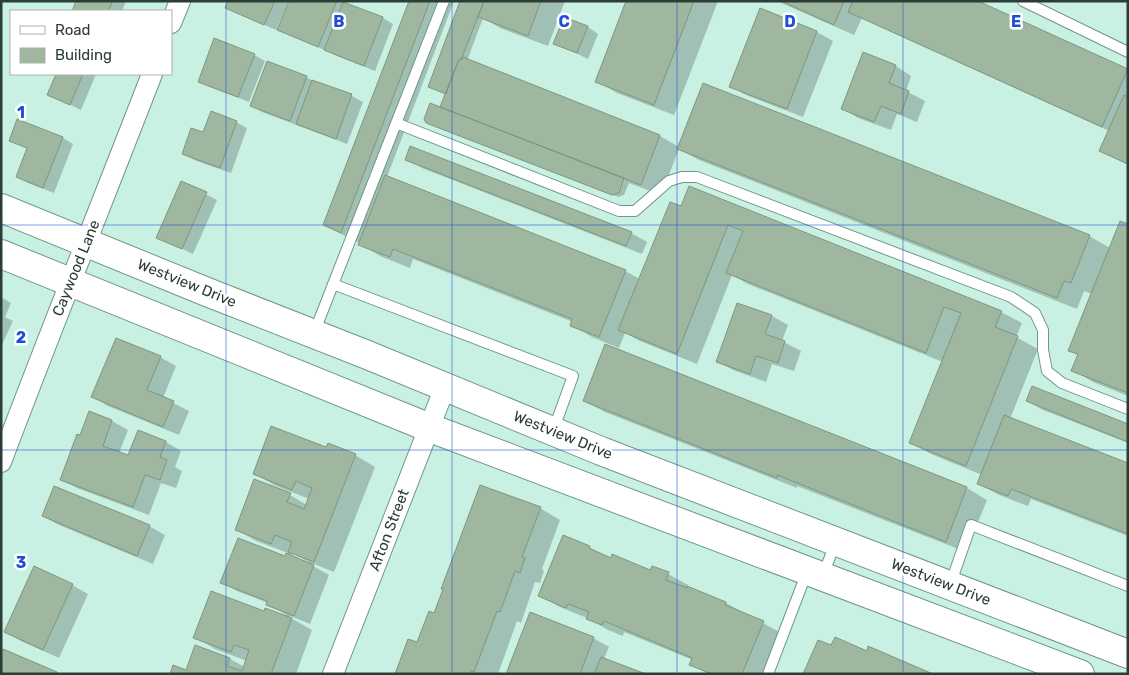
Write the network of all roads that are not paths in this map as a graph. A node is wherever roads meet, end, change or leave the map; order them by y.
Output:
1 (180, 1) edge
2 (444, 1) edge
3 (1023, 1) edge
4 (172, 21) edge
5 (1128, 52) edge
6 (152, 75) edge
7 (396, 123) junction
8 (1, 208) edge
9 (87, 242) junction
10 (1, 254) edge
11 (69, 282) junction
12 (333, 284) junction
13 (313, 334) junction
14 (446, 386) junction
15 (1128, 409) edge
16 (430, 428) junction
17 (553, 431) junction
18 (1, 462) edge
19 (836, 542) junction
20 (815, 572) junction
21 (950, 585) junction
22 (1128, 586) edge
23 (1128, 654) edge
24 (333, 674) edge
25 (768, 674) edge
26 (1080, 674) edge

1 - 4 street
2 - 7 lane
3 - 5 lane
6 - 9 street, Caywood Lane
7 - 12 lane
7 - 15 lane
8 - 9 main road, Westview Drive
9 - 11 street, Caywood Lane
9 - 13 main road, Westview Drive
10 - 11 main road
11 - 16 main road
11 - 18 street, Caywood Lane
12 - 13 lane
12 - 17 lane
13 - 14 main road, Westview Drive
14 - 16 street, Afton Street
14 - 17 main road, Westview Drive
16 - 20 main road
16 - 24 street, Afton Street
17 - 19 main road, Westview Drive
19 - 20 lane
19 - 21 main road, Westview Drive
20 - 25 lane
20 - 26 main road
21 - 22 lane
21 - 23 main road, Westview Drive

